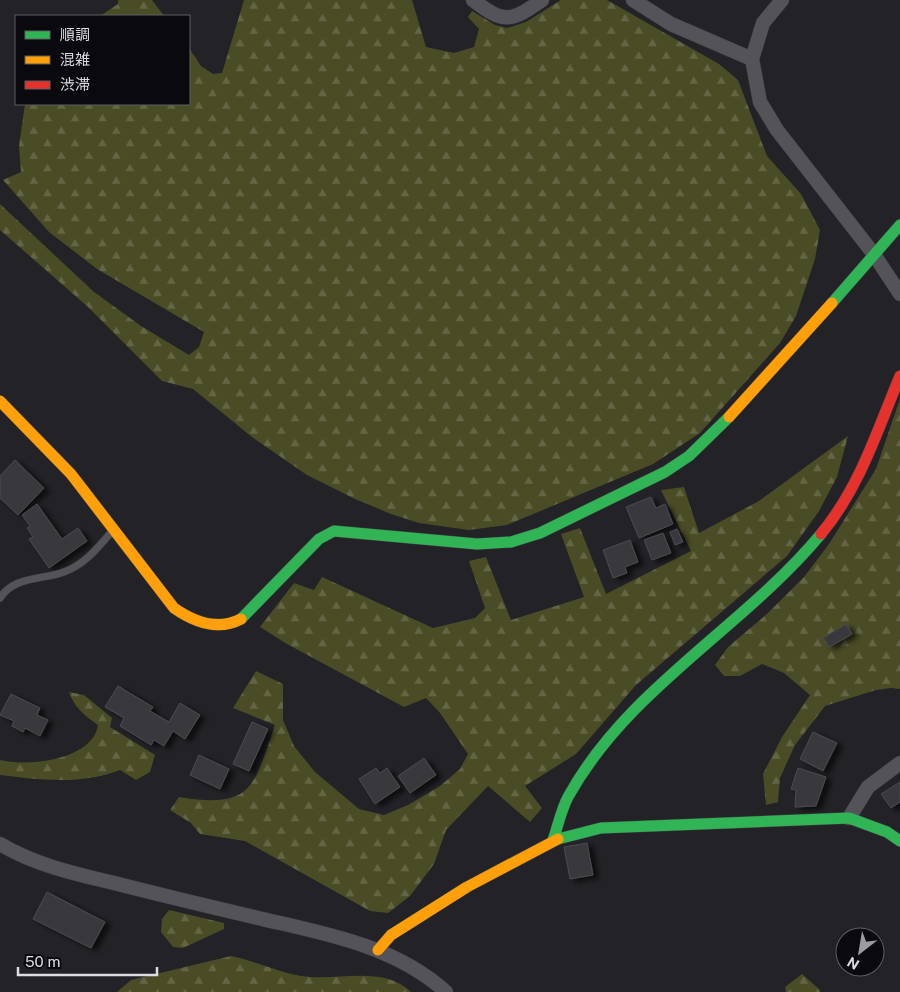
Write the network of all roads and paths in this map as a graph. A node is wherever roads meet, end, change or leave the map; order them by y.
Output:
1 (473, 0) edge
2 (542, 0) edge
3 (633, 0) edge
4 (782, 0) edge
5 (752, 59) junction
6 (900, 225) edge
7 (873, 254) junction
8 (900, 294) edge
9 (900, 376) edge
10 (0, 401) edge
11 (114, 529) junction
12 (0, 598) edge
13 (900, 763) edge
14 (848, 818) junction
15 (553, 840) junction
16 (900, 841) edge
17 (0, 844) edge
18 (378, 950) junction
19 (446, 992) edge

1 - 2 street
3 - 5 street
4 - 5 street
5 - 7 street
6 - 7 street
7 - 8 street
7 - 11 street
9 - 15 street
10 - 11 street
11 - 12 lane
13 - 14 street
14 - 15 street
14 - 16 street
15 - 18 street
17 - 18 street
18 - 19 street

